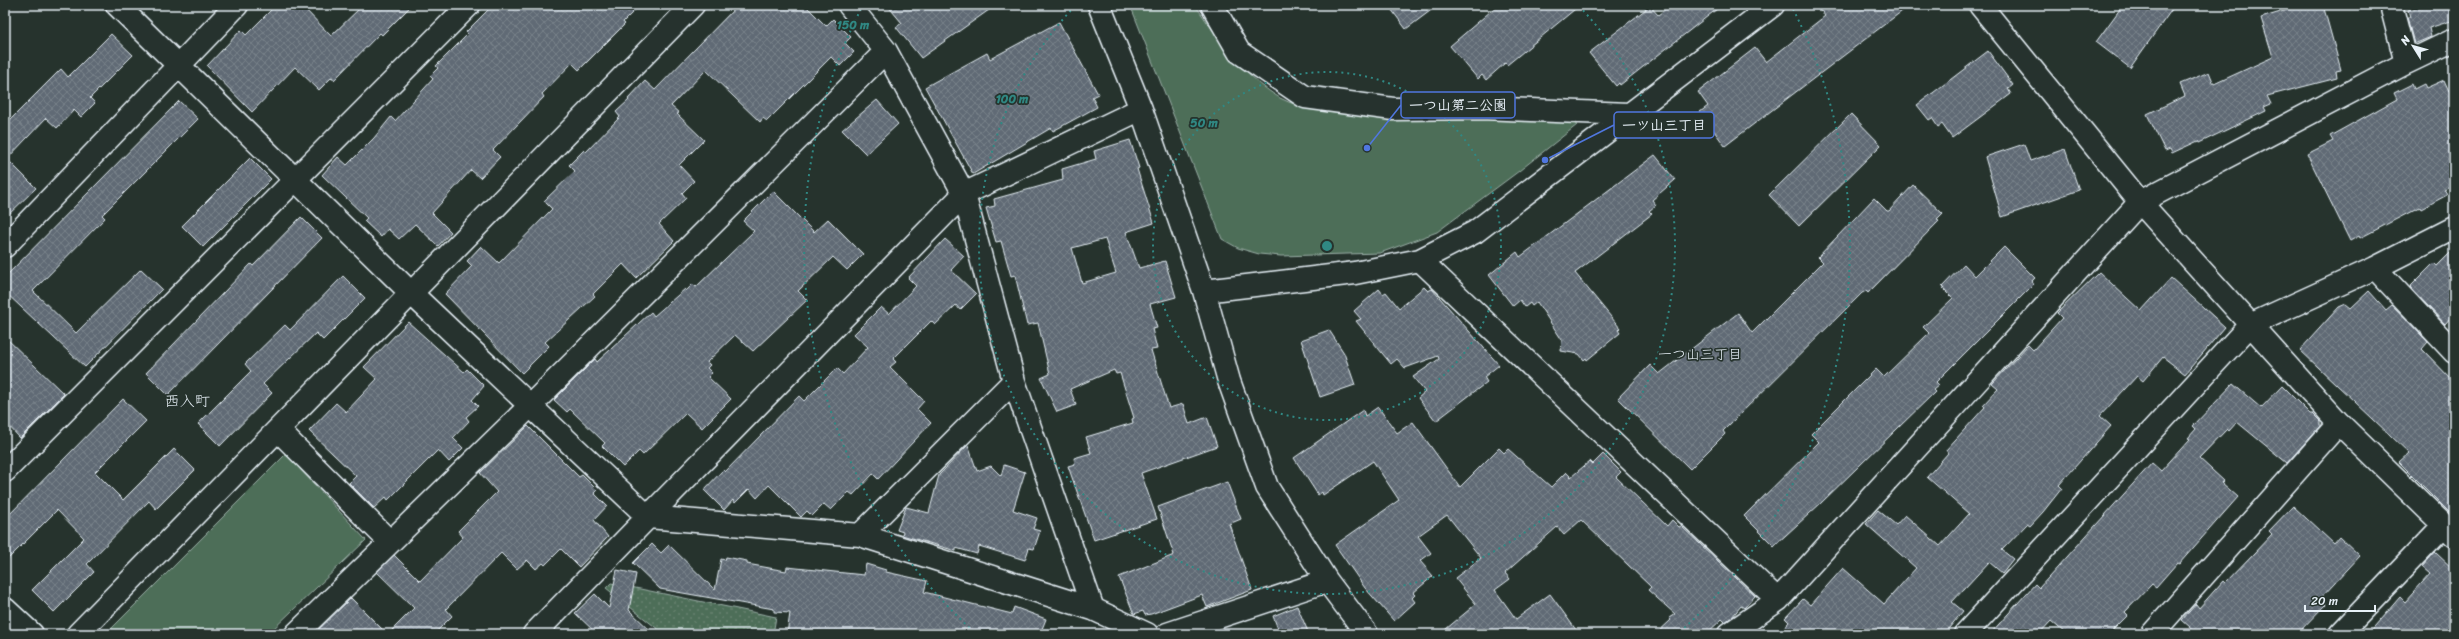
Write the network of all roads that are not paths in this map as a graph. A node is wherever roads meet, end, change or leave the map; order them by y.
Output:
1 (117, 5) edge
2 (237, 5) edge
3 (469, 5) edge
4 (693, 5) edge
5 (849, 5) edge
6 (1212, 5) edge
7 (1772, 5) edge
8 (1980, 5) edge
9 (2392, 5) edge
10 (1103, 6) edge
11 (2454, 40) edge
12 (886, 51) junction
13 (2406, 63) junction
14 (178, 66) junction
15 (1141, 110) junction
16 (1629, 114) junction
17 (294, 179) junction
18 (964, 194) junction
19 (2140, 202) junction
20 (2454, 228) edge
21 (5, 246) edge
22 (1420, 260) junction
23 (2375, 268) junction
24 (1204, 291) junction
25 (411, 293) junction
26 (2250, 325) junction
27 (2454, 352) edge
28 (1014, 381) junction
29 (530, 406) junction
30 (2338, 423) junction
31 (278, 430) junction
32 (5, 471) edge
33 (648, 517) junction
34 (2449, 530) edge
35 (860, 534) junction
36 (389, 541) junction
37 (1327, 582) junction
38 (1778, 600) junction
39 (5, 609) edge
40 (1093, 609) junction
41 (32, 634) edge
42 (78, 634) edge
43 (296, 634) edge
44 (534, 634) edge
45 (1147, 634) edge
46 (1168, 634) edge
47 (1367, 634) edge
48 (1729, 634) edge
49 (1965, 634) edge
50 (2152, 634) edge
51 (2340, 634) edge

1 - 14 street
2 - 14 street
3 - 17 street
4 - 25 street
5 - 12 street
6 - 16 street
7 - 16 street
8 - 19 street
9 - 13 street
10 - 15 street
11 - 13 street
12 - 18 street
12 - 29 street
13 - 19 street
14 - 17 street
14 - 21 street
15 - 18 street
15 - 24 street
16 - 22 street
17 - 25 street
17 - 32 street
18 - 28 street
18 - 33 street
19 - 26 street
19 - 38 street
20 - 23 street
22 - 24 street
22 - 38 street
23 - 26 street
23 - 27 street
24 - 37 street
25 - 29 street
25 - 31 street
26 - 30 street
26 - 49 street
28 - 35 street
28 - 40 street
29 - 33 street
29 - 36 street
30 - 34 street
30 - 50 street
31 - 36 street
31 - 42 street
33 - 35 street
33 - 44 street
34 - 51 street
35 - 40 street
36 - 43 street
37 - 46 street
37 - 47 street
38 - 48 street
39 - 41 street
40 - 45 street

